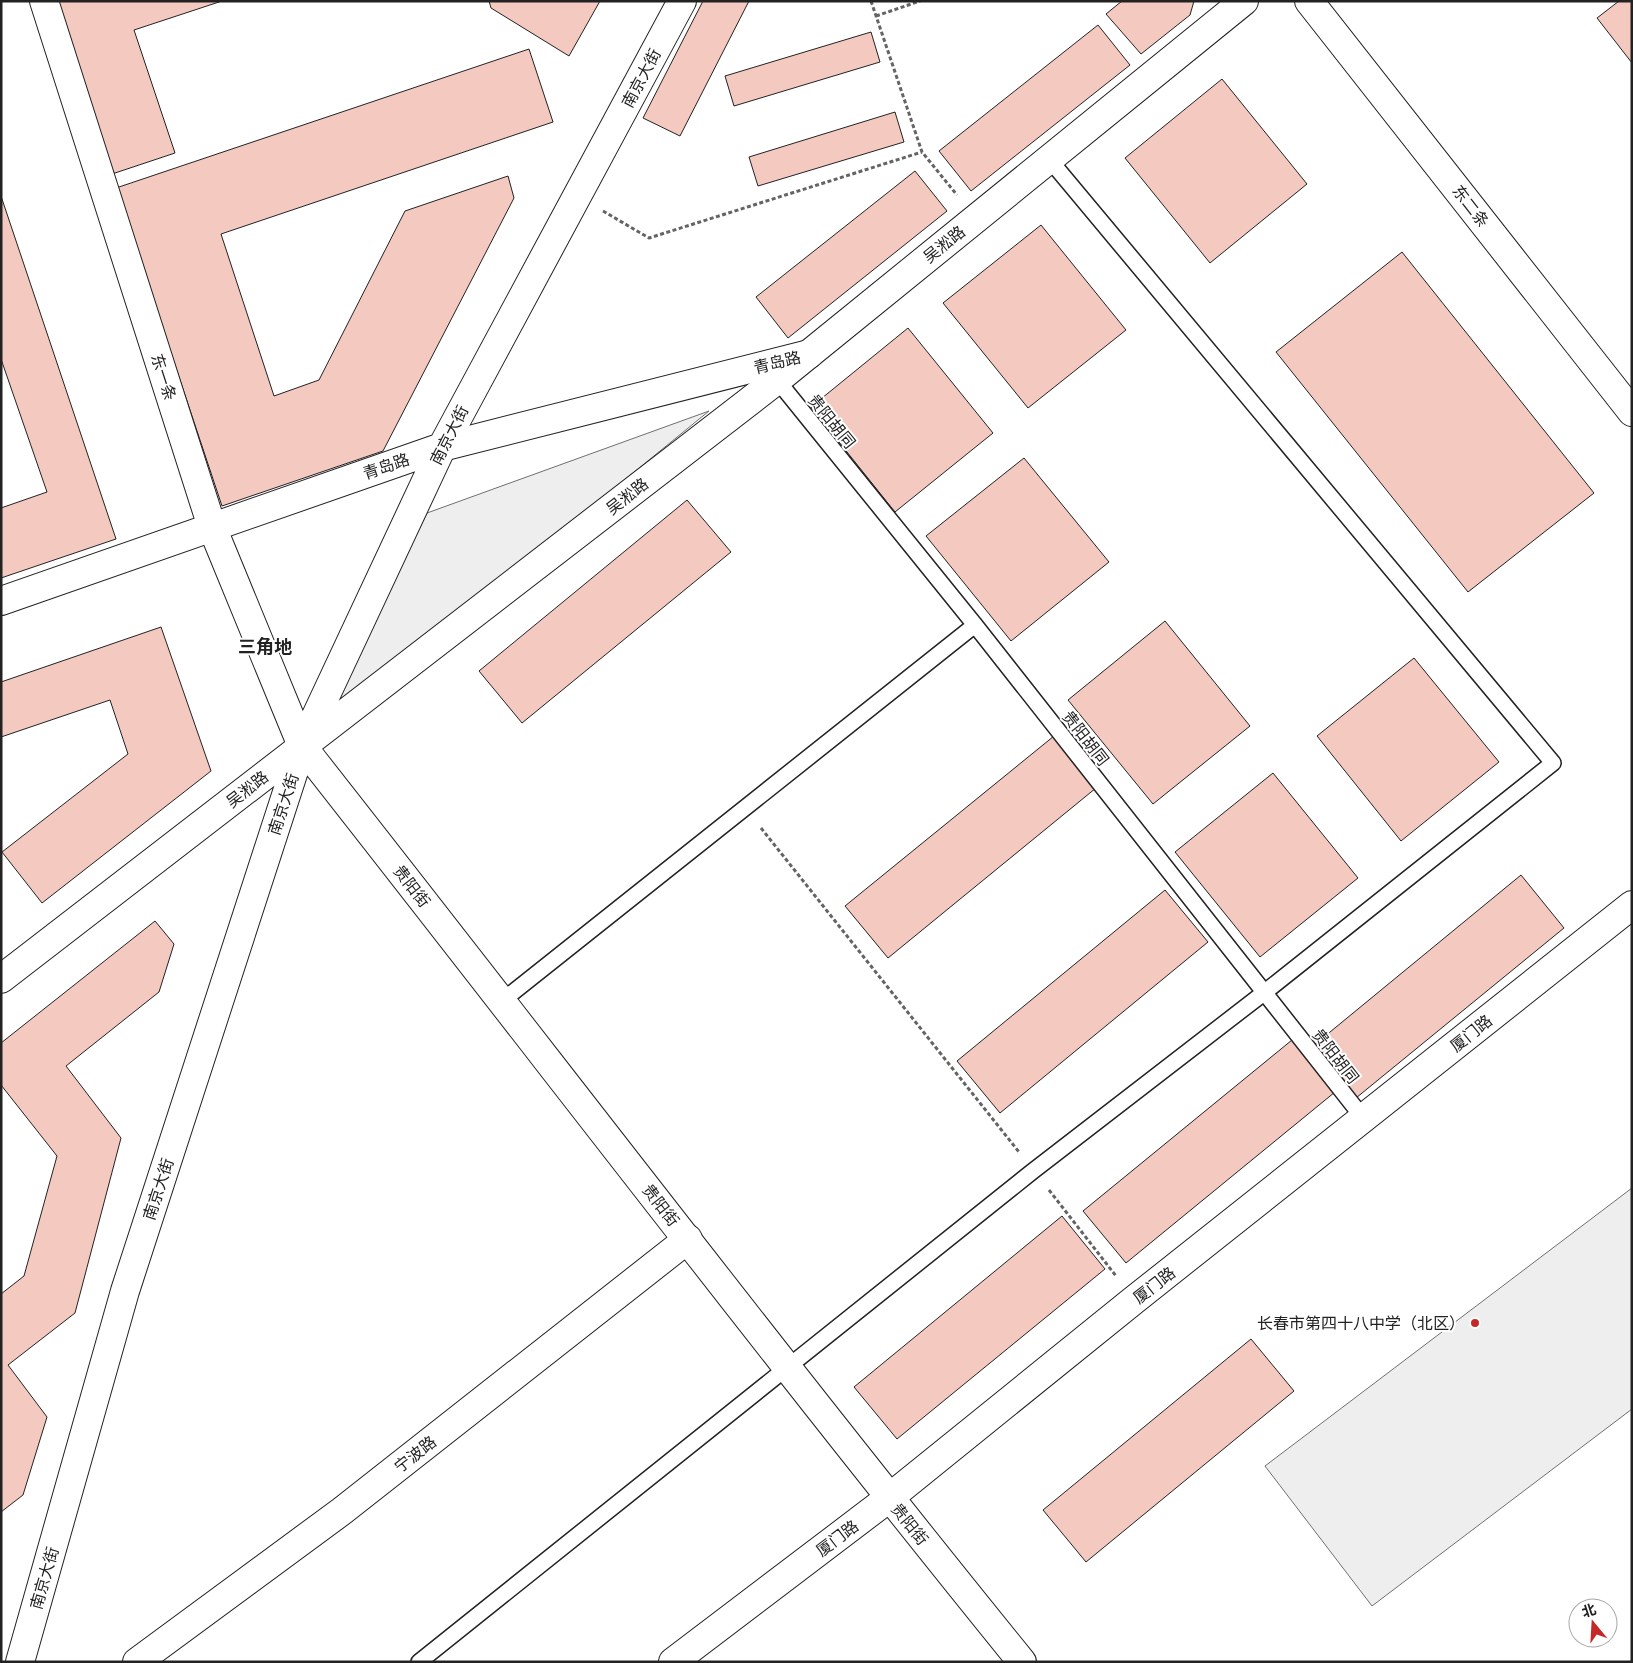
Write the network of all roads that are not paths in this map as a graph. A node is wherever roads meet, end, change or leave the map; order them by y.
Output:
1 (44, 1) edge
2 (682, 1) edge
3 (1244, 1) edge
4 (1309, 1) edge
5 (1049, 159) junction
6 (809, 354) junction
7 (777, 380) junction
8 (1632, 412) edge
9 (442, 447) junction
10 (212, 527) junction
11 (1, 601) edge
12 (974, 625) junction
13 (302, 746) junction
14 (1632, 905) edge
15 (1, 979) edge
16 (1265, 992) junction
17 (502, 1001) junction
18 (1364, 1119) junction
19 (688, 1239) junction
20 (787, 1367) junction
21 (889, 1498) junction
22 (20, 1662) edge
23 (137, 1662) edge
24 (419, 1662) edge
25 (673, 1662) edge
26 (1022, 1662) edge

1 - 10 street, 东一条
2 - 9 street, 南京大街
3 - 5 street, 吴淞路
4 - 8 street, 东二条
5 - 6 street, 吴淞路
5 - 16 lane
6 - 7 street, 吴淞路
6 - 9 street, 青岛路
7 - 12 lane, 贵阳胡同
7 - 13 street, 吴淞路
9 - 10 street, 青岛路
9 - 13 street, 南京大街
10 - 11 street, 青岛路
10 - 13 street, 东一条
12 - 16 lane, 贵阳胡同
12 - 17 lane
13 - 15 street, 吴淞路
13 - 17 street, 贵阳街
13 - 22 street, 南京大街
14 - 18 street, 厦门路
16 - 18 lane, 贵阳胡同
16 - 20 lane
17 - 19 street, 贵阳街
18 - 21 street, 厦门路
19 - 20 street, 贵阳街
19 - 23 street, 宁波路
20 - 21 street, 贵阳街
20 - 24 lane
21 - 25 street, 厦门路
21 - 26 street, 贵阳街

